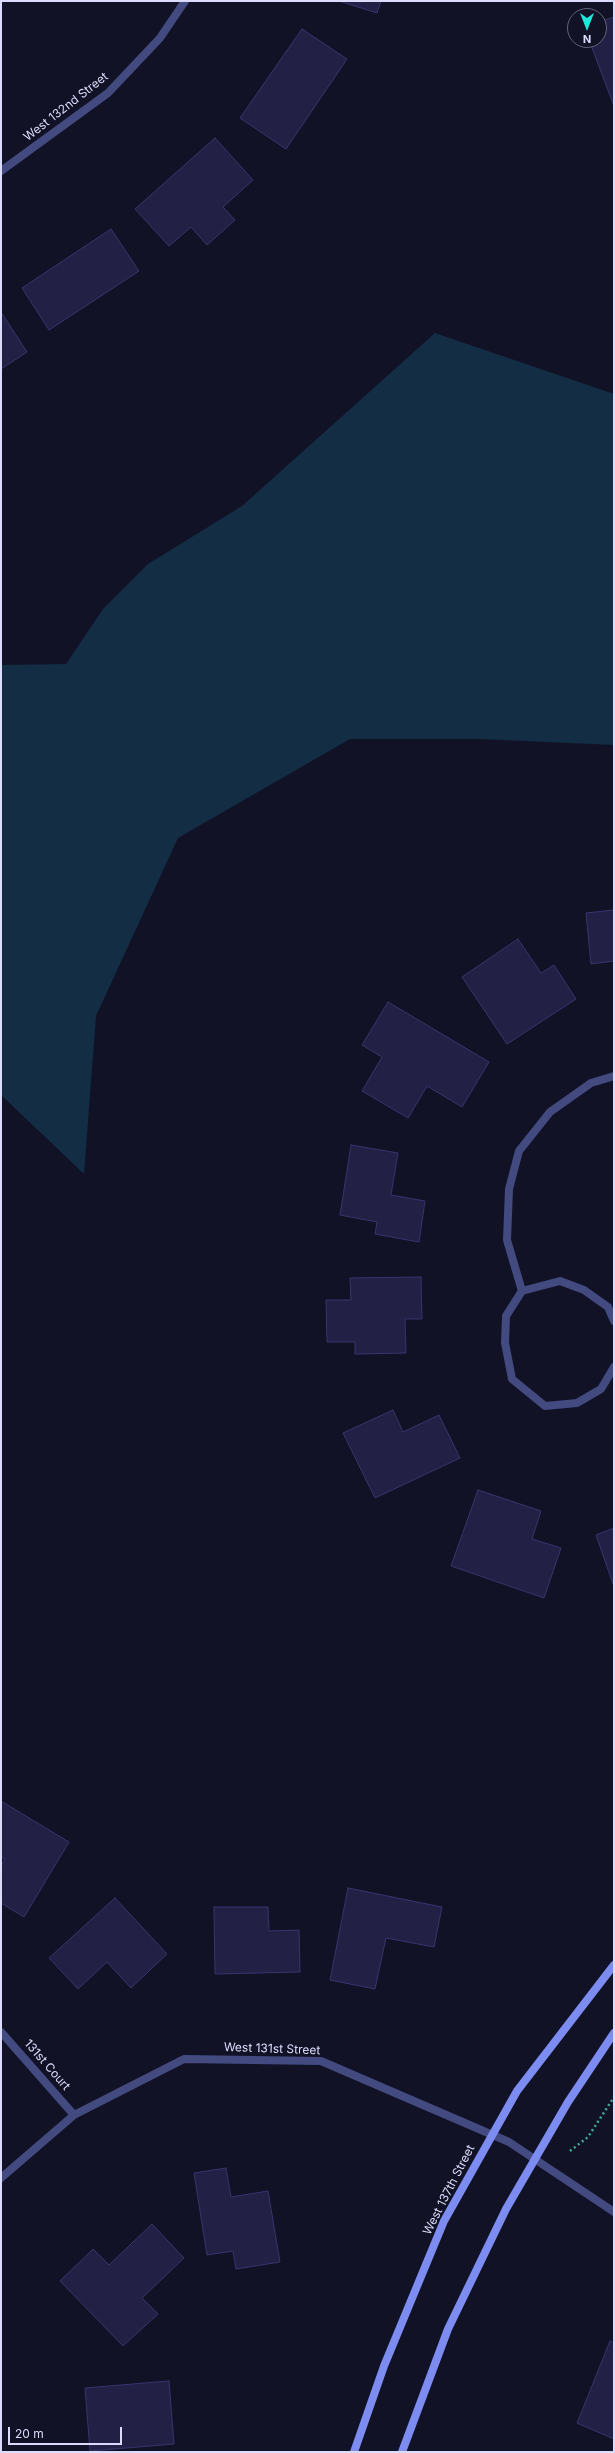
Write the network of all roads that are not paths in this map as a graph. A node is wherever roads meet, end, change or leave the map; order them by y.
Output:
1 (185, 1) edge
2 (1, 171) edge
3 (614, 1076) edge
4 (522, 1291) junction
5 (614, 1321) edge
6 (614, 1366) edge
7 (614, 1965) edge
8 (1, 2032) edge
9 (614, 2033) edge
10 (74, 2115) junction
11 (492, 2135) junction
12 (535, 2159) junction
13 (1, 2178) edge
14 (614, 2212) edge
15 (354, 2452) edge
16 (402, 2452) edge

1 - 2 street, West 132nd Street
3 - 4 street
4 - 5 street
4 - 6 street
7 - 11 main road, West 137th Street
8 - 10 street, 131st Court
9 - 12 main road
10 - 11 street, West 131st Street
10 - 13 street, West 131st Street
11 - 12 street, West 131st Street
11 - 15 main road, West 137th Street
12 - 14 street, West 131st Street
12 - 16 main road

